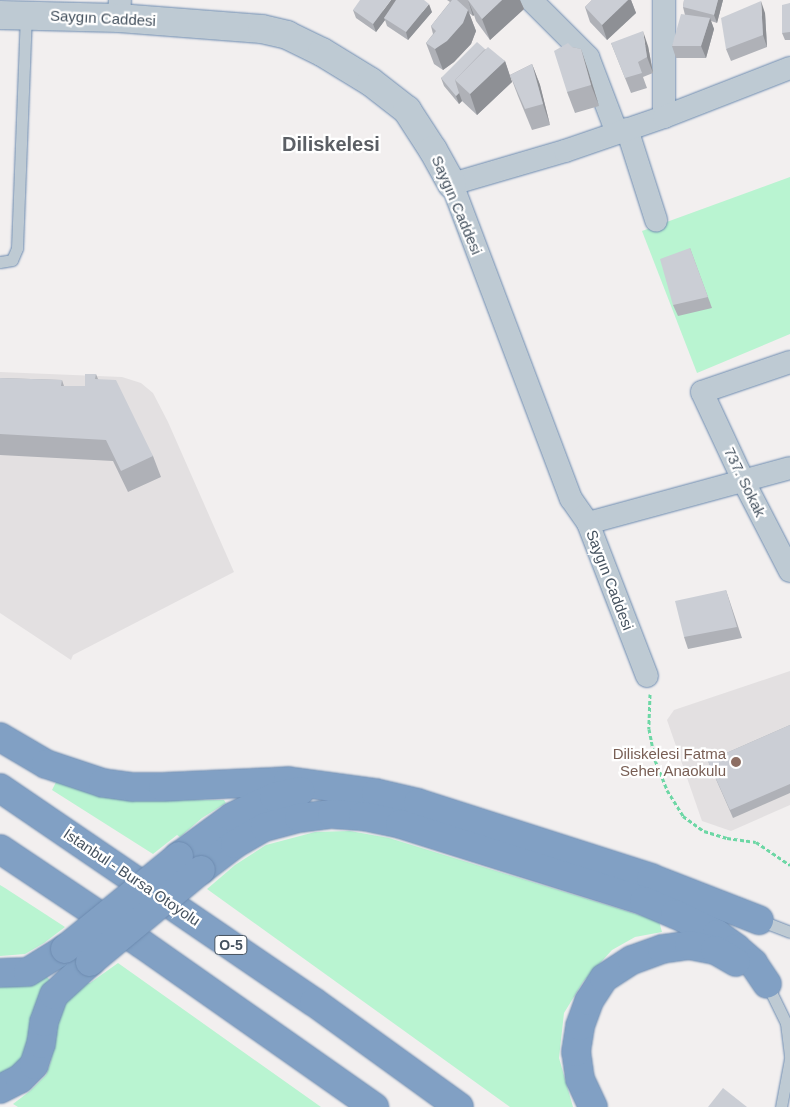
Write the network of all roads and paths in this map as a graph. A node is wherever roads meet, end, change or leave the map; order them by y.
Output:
1 (531, 0) edge
2 (664, 0) edge
3 (120, 9) edge
4 (13, 15) edge
5 (790, 68) edge
6 (664, 117) junction
7 (622, 131) junction
8 (452, 184) junction
9 (656, 220) dead end
10 (0, 262) edge
11 (790, 362) edge
12 (790, 468) edge
13 (744, 482) junction
14 (588, 523) junction
15 (790, 571) edge
16 (647, 676) joint
17 (0, 737) edge
18 (0, 788) edge
19 (334, 788) junction
20 (0, 849) edge
21 (190, 863) junction
22 (790, 866) edge
23 (760, 920) joint
24 (790, 932) edge
25 (0, 973) edge
26 (767, 984) junction
27 (790, 1059) edge
28 (0, 1089) edge
29 (374, 1107) edge
30 (459, 1107) edge
31 (593, 1107) edge
32 (781, 1107) edge

1 - 7 street
2 - 6 street
3 - 4 street, Saygın Caddesi
3 - 8 street, Saygın Caddesi
4 - 10 lane
5 - 6 street
6 - 7 street
7 - 8 street
7 - 9 street
8 - 14 street, Saygın Caddesi
11 - 13 street, 737. Sokak
12 - 13 street
13 - 14 street
13 - 15 street, 737. Sokak
14 - 16 street, Saygın Caddesi
16 - 22 path
17 - 19 highway
18 - 30 highway, İstanbul - Bursa Otoyolu / O-5
19 - 21 highway
19 - 23 highway
20 - 29 highway
21 - 25 highway, bridge
21 - 26 highway
21 - 28 highway, bridge
23 - 24 lane
26 - 27 lane
26 - 31 highway
27 - 32 lane

